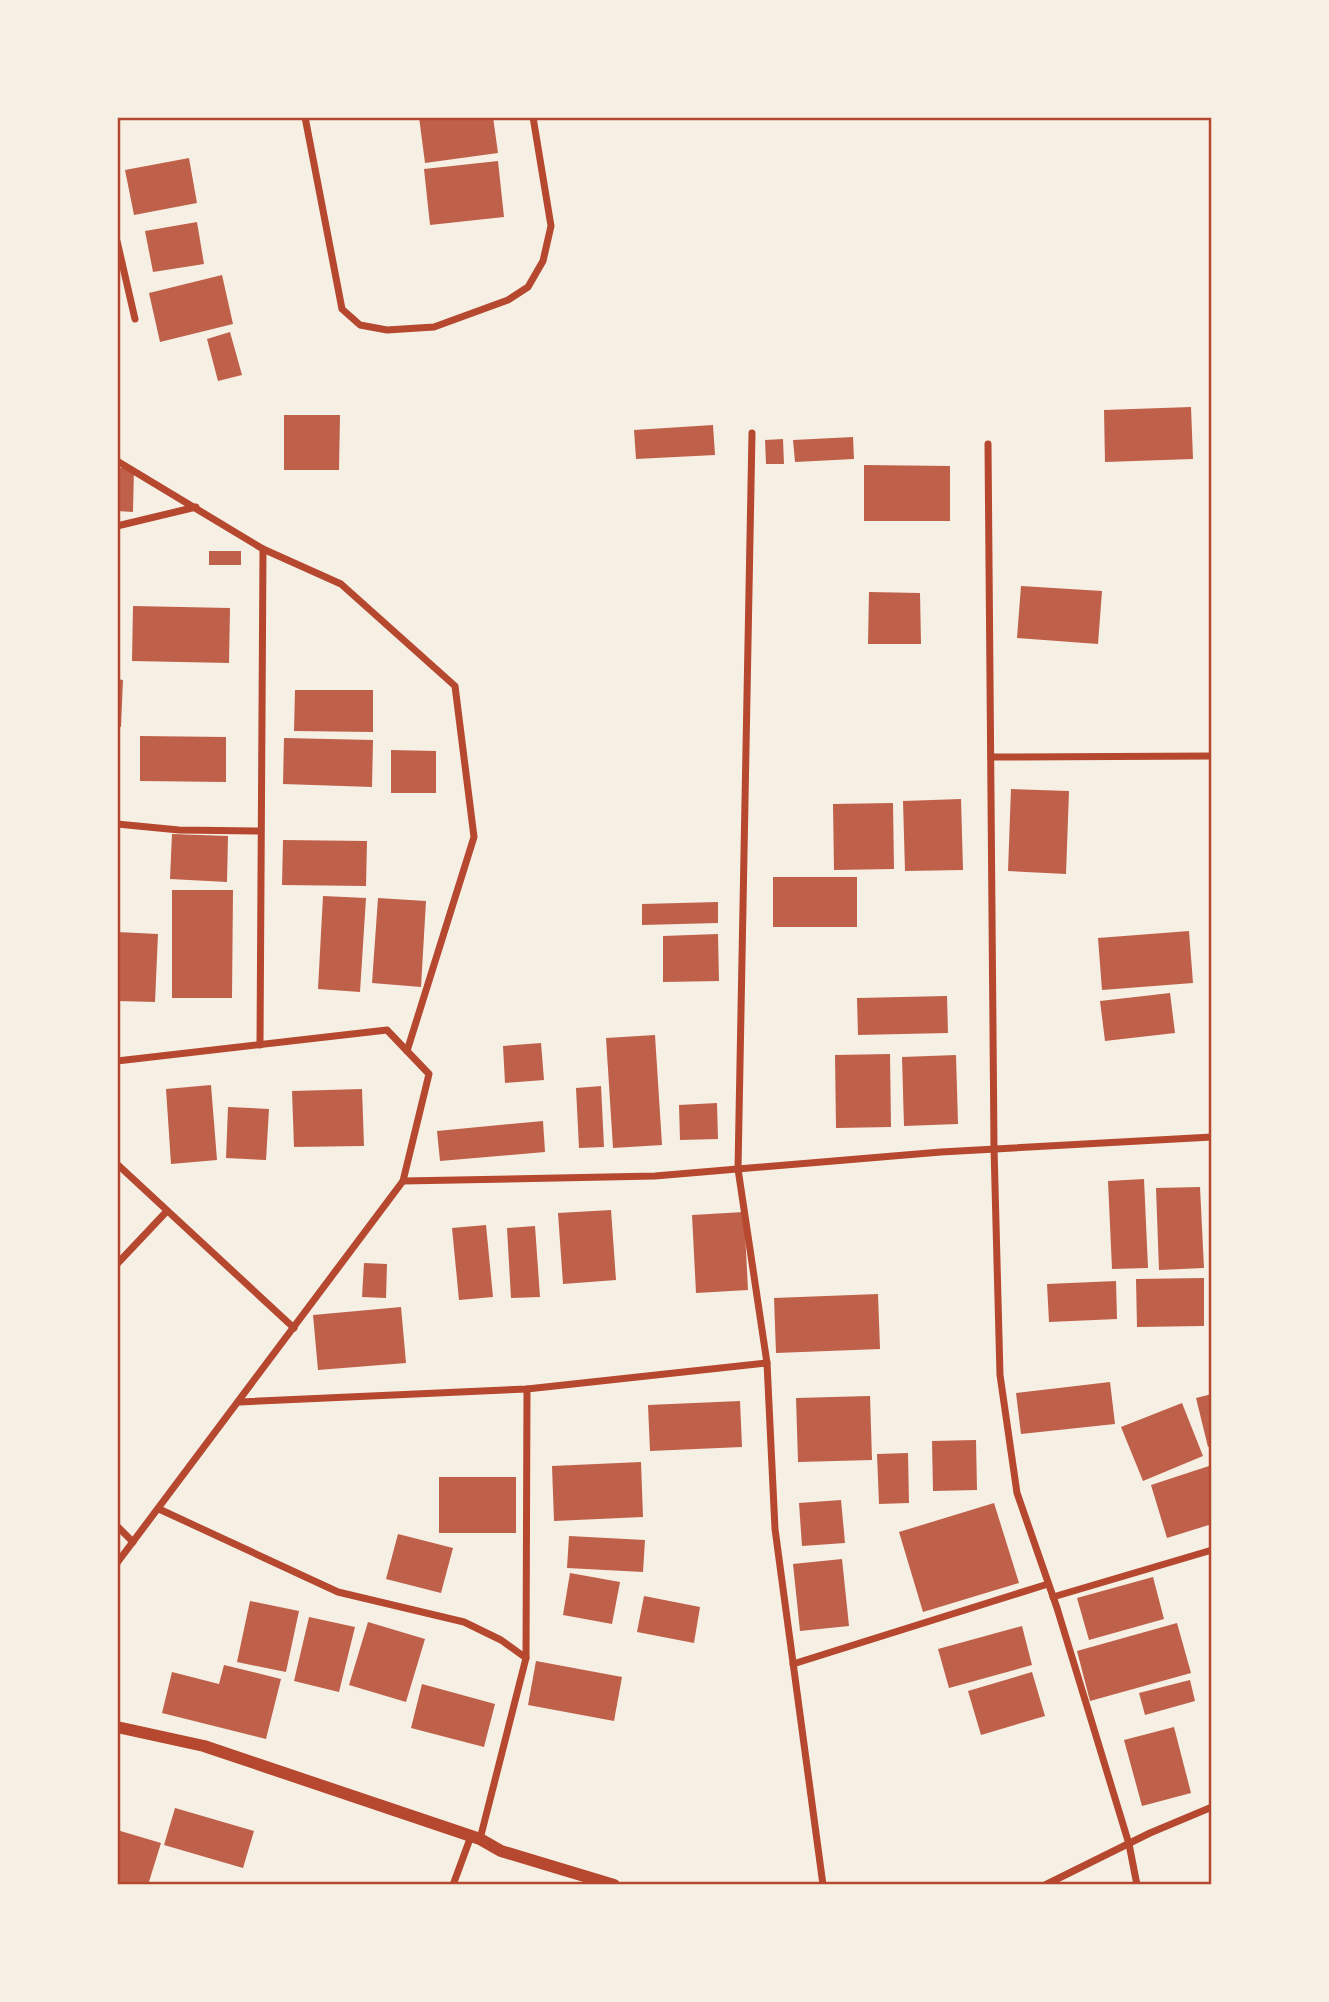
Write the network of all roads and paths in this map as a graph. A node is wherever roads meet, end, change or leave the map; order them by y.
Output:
1 (305, 117) edge
2 (533, 117) edge
3 (117, 241) edge
4 (135, 319) dead end
5 (752, 433) dead end
6 (988, 444) dead end
7 (117, 461) edge
8 (196, 508) junction
9 (117, 526) edge
10 (263, 549) junction
11 (1212, 756) edge
12 (991, 757) junction
13 (117, 824) edge
14 (260, 831) junction
15 (260, 1045) junction
16 (407, 1051) junction
17 (117, 1061) edge
18 (1212, 1137) edge
19 (995, 1148) junction
20 (117, 1164) edge
21 (738, 1169) junction
22 (403, 1181) junction
23 (167, 1210) junction
24 (117, 1264) edge
25 (294, 1328) junction
26 (767, 1363) junction
27 (527, 1389) junction
28 (240, 1402) junction
29 (159, 1509) junction
30 (117, 1526) edge
31 (133, 1542) junction
32 (1212, 1550) edge
33 (117, 1563) edge
34 (1048, 1584) junction
35 (1053, 1597) junction
36 (526, 1658) junction
37 (793, 1664) junction
38 (117, 1727) edge
39 (1212, 1807) edge
40 (475, 1837) junction
41 (1129, 1844) junction
42 (453, 1885) edge
43 (614, 1885) edge
44 (823, 1885) edge
45 (1045, 1885) edge
46 (1137, 1885) edge

1 - 2 street
3 - 4 street
5 - 21 street
6 - 12 street
7 - 8 street
8 - 9 street
8 - 10 street
10 - 14 street
10 - 16 street
11 - 12 street
12 - 19 street
13 - 14 street
14 - 15 street
15 - 16 street
15 - 17 street
16 - 22 street
18 - 19 street
19 - 21 street
19 - 34 street
20 - 23 street
21 - 22 street
21 - 26 street
22 - 25 street
23 - 24 street
23 - 25 street
25 - 28 street
26 - 27 street
26 - 37 street
27 - 28 street
27 - 36 street
28 - 29 street
29 - 31 street
29 - 36 street
30 - 31 street
31 - 33 street
32 - 35 street
34 - 35 street
34 - 37 street
35 - 41 street
36 - 40 street
37 - 44 street
38 - 40 street
39 - 41 street
40 - 42 street
40 - 43 street
41 - 45 street
41 - 46 street

